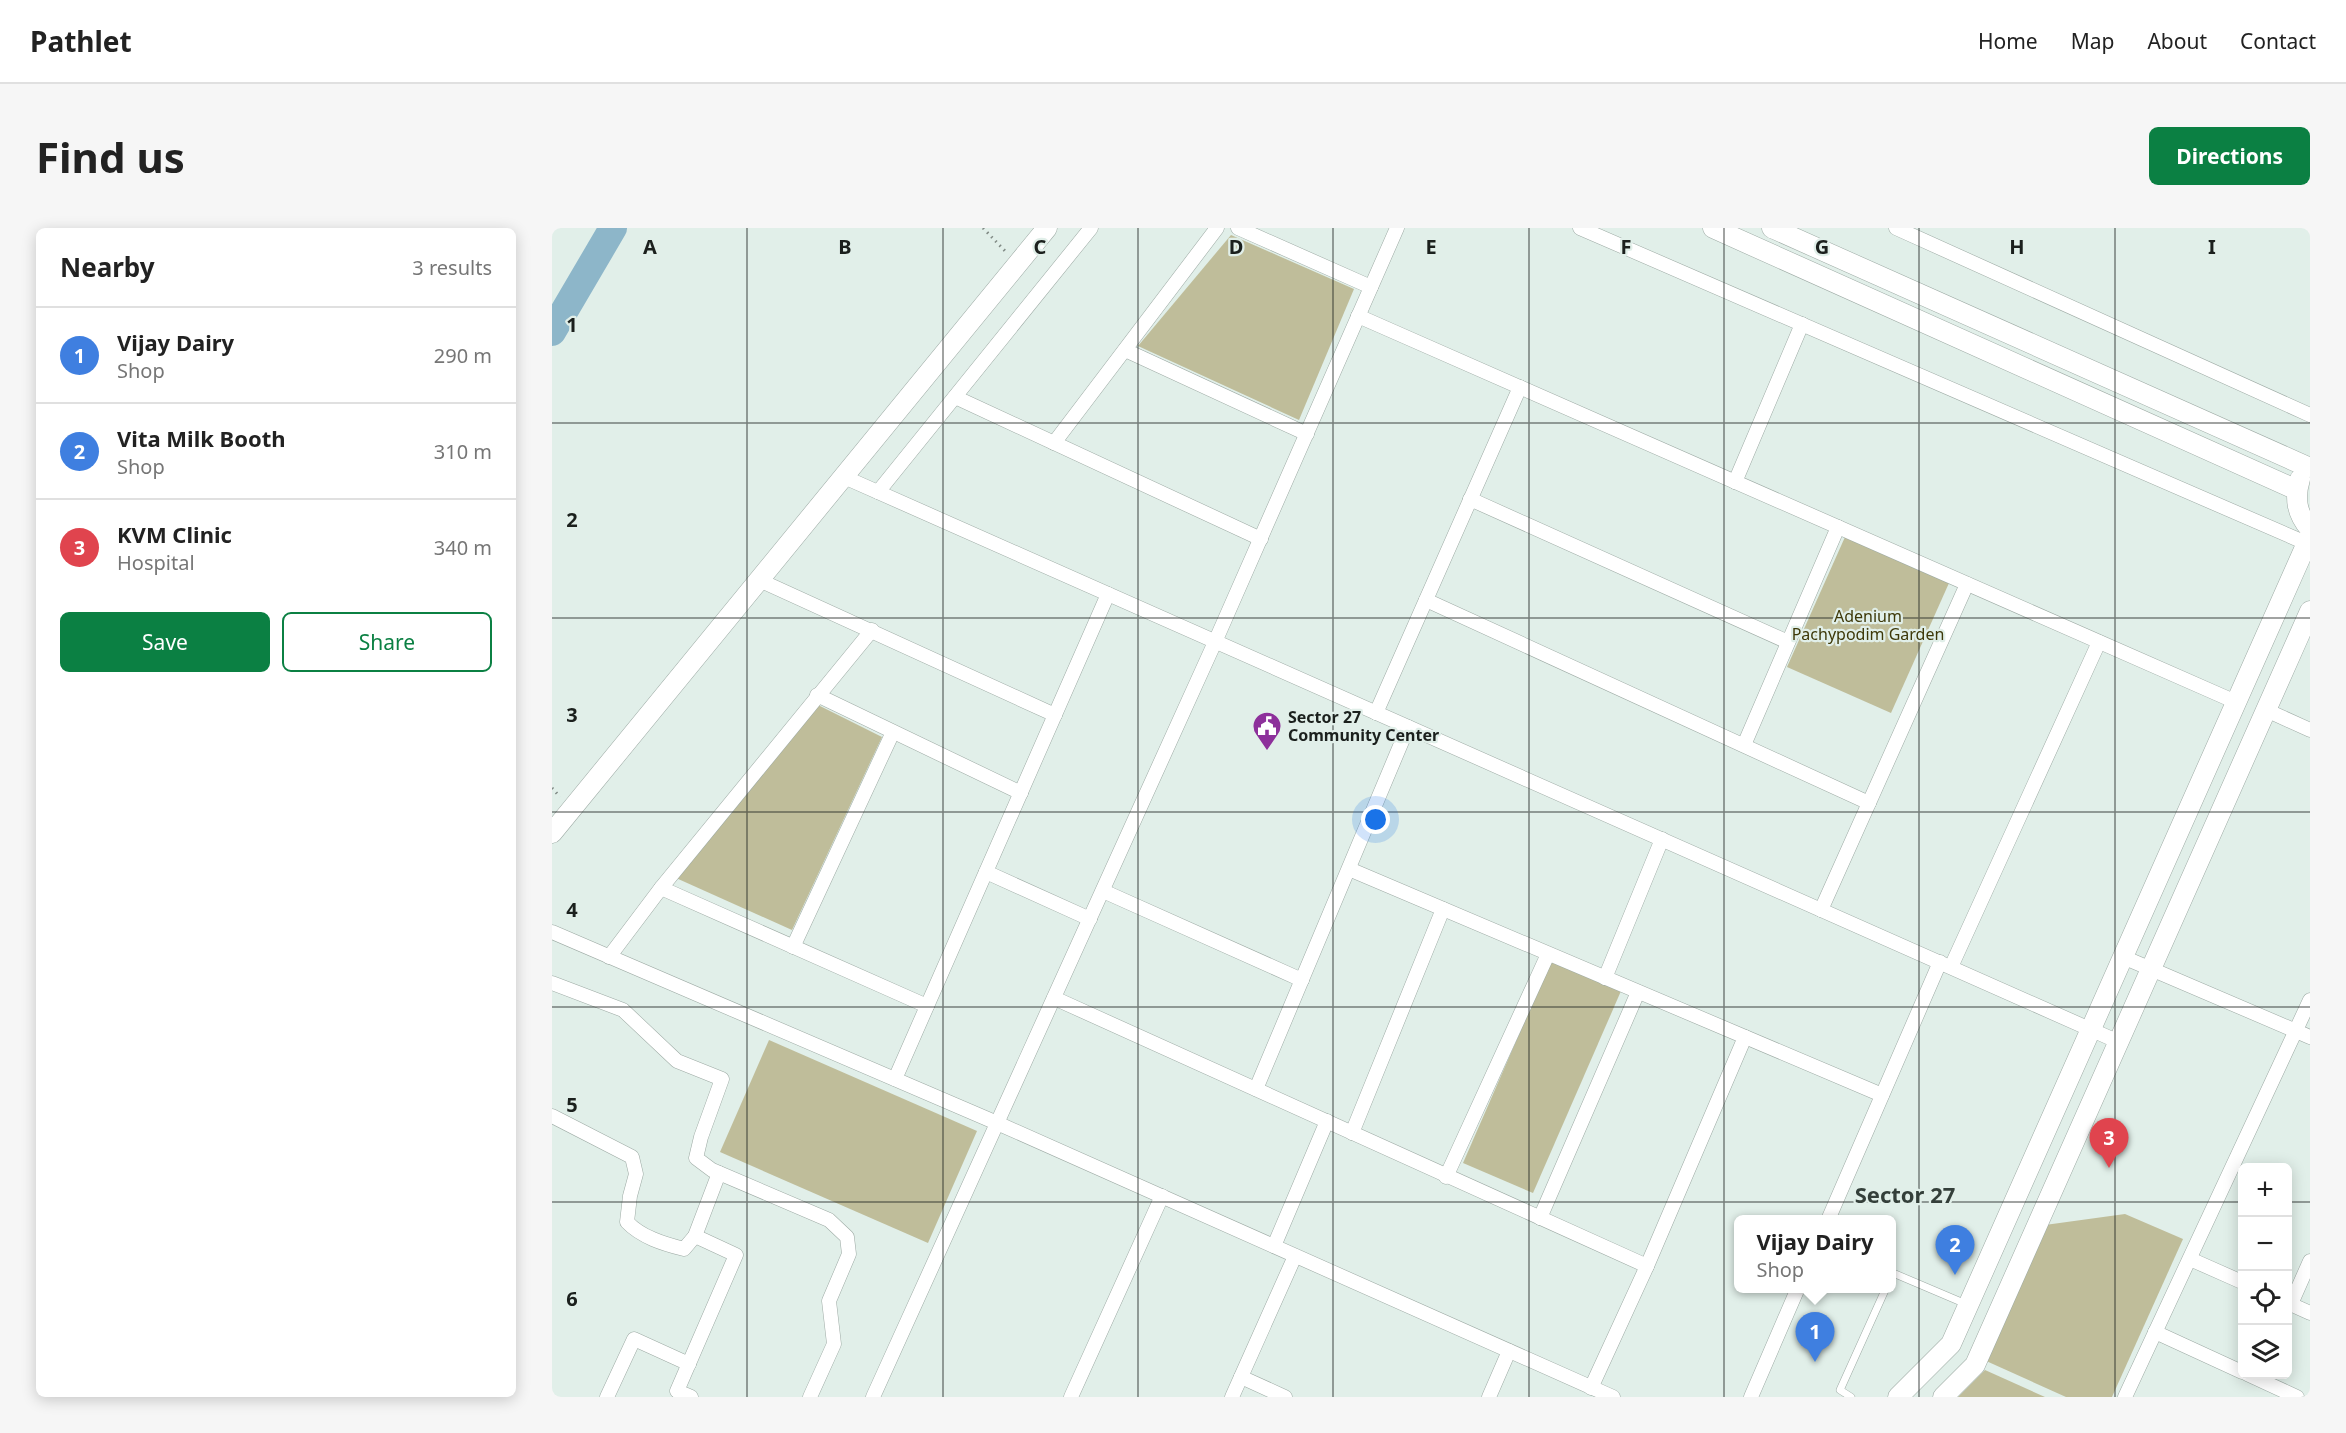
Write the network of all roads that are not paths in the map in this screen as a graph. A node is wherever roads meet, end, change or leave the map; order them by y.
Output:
1 (1047, 228) edge
2 (1091, 228) edge
3 (1216, 228) edge
4 (1238, 228) edge
5 (1397, 228) edge
6 (1580, 228) edge
7 (1713, 228) edge
8 (1772, 228) edge
9 (1896, 228) edge
10 (1371, 287) junction
11 (1358, 316) junction
12 (1802, 324) junction
13 (1125, 350) junction
14 (1520, 387) junction
15 (955, 397) junction
16 (2310, 415) edge
17 (1307, 434) junction
18 (1054, 443) junction
19 (2309, 466) edge
20 (844, 477) junction
21 (1735, 482) junction
22 (2296, 490) junction
23 (878, 492) junction
24 (1470, 499) junction
25 (1838, 527) junction
26 (2309, 536) edge
27 (1261, 539) junction
28 (759, 580) junction
29 (1967, 584) junction
30 (1108, 594) junction
31 (1426, 600) junction
32 (2310, 611) edge
33 (872, 630) junction
34 (1215, 642) junction
35 (1788, 642) junction
36 (2099, 642) junction
37 (817, 695) junction
38 (2236, 702) junction
39 (2266, 710) junction
40 (1376, 713) junction
41 (1055, 714) junction
42 (1408, 727) junction
43 (2310, 730) edge
44 (893, 732) junction
45 (1744, 746) junction
46 (1021, 793) junction
47 (1869, 803) junction
48 (552, 832) edge
49 (1662, 839) junction
50 (1349, 869) junction
51 (986, 872) junction
52 (661, 888) junction
53 (1102, 891) junction
54 (1443, 909) junction
55 (1821, 910) junction
56 (1090, 919) junction
57 (552, 932) edge
58 (793, 947) junction
59 (1548, 954) junction
60 (609, 957) junction
61 (2123, 957) junction
62 (1945, 965) junction
63 (2151, 969) junction
64 (1605, 978) junction
65 (1302, 980) junction
66 (552, 983) edge
67 (1638, 992) junction
68 (1054, 998) junction
69 (2310, 1000) edge
70 (927, 1006) junction
71 (2091, 1029) junction
72 (2303, 1034) edge
73 (1745, 1037) junction
74 (2119, 1041) junction
75 (896, 1079) junction
76 (1256, 1089) junction
77 (1882, 1095) junction
78 (552, 1116) edge
79 (1327, 1121) junction
80 (998, 1123) junction
81 (1352, 1133) junction
82 (719, 1173) junction
83 (1446, 1177) junction
84 (1162, 1196) junction
85 (1830, 1215) edge
86 (1540, 1218) junction
87 (695, 1236) junction
88 (1274, 1246) junction
89 (1295, 1256) junction
90 (2190, 1259) junction
91 (2310, 1261) edge
92 (1647, 1266) junction
93 (1896, 1274) edge
94 (2238, 1280) edge
95 (1796, 1293) edge
96 (1884, 1293) edge
97 (2292, 1297) edge
98 (2292, 1304) edge
99 (1968, 1305) junction
100 (2310, 1313) edge
101 (2155, 1332) junction
102 (1509, 1351) junction
103 (689, 1364) junction
104 (2238, 1370) edge
105 (1240, 1377) junction
106 (2258, 1379) edge
107 (1591, 1388) junction
108 (607, 1397) edge
109 (691, 1397) edge
110 (810, 1397) edge
111 (873, 1397) edge
112 (1071, 1397) edge
113 (1232, 1397) edge
114 (1285, 1397) edge
115 (1489, 1397) edge
116 (1611, 1397) edge
117 (1751, 1397) edge
118 (1851, 1397) edge
119 (1898, 1397) edge
120 (1943, 1397) edge
121 (2125, 1397) edge
122 (2297, 1397) edge

1 - 20 street
2 - 15 street
3 - 13 street
4 - 10 street
5 - 10 street
6 - 12 street
7 - 22 street
8 - 19 street
9 - 16 street
10 - 11 street
11 - 14 street
11 - 17 street
12 - 21 street
12 - 26 street
13 - 17 street
13 - 18 street
14 - 21 street
14 - 24 street
15 - 18 street
15 - 23 street
17 - 27 street
18 - 27 street
19 - 22 street
20 - 23 street
20 - 28 street
21 - 25 street
22 - 26 street
23 - 30 street
24 - 31 street
24 - 35 street
25 - 29 street
25 - 35 street
26 - 38 street
27 - 34 street
28 - 33 street
28 - 48 street
29 - 36 street
29 - 47 street
30 - 34 street
30 - 41 street
31 - 40 street
31 - 45 street
32 - 39 street
33 - 37 street
33 - 41 street
34 - 40 street
34 - 53 street
35 - 45 street
36 - 38 street
36 - 62 street
37 - 44 street
37 - 52 street
38 - 61 street
39 - 43 street
39 - 63 street
40 - 42 street
41 - 46 street
42 - 49 street
42 - 50 street
44 - 46 street
44 - 58 street
45 - 47 street
46 - 51 street
47 - 55 street
49 - 55 street
49 - 64 street
50 - 54 street
50 - 65 street
51 - 56 street
51 - 70 street
52 - 58 street
52 - 60 street
53 - 56 street
53 - 65 street
54 - 59 street
54 - 81 street
55 - 62 street
56 - 68 street
57 - 60 street
58 - 70 street
59 - 64 street
59 - 83 street
60 - 75 street
61 - 63 street
61 - 71 street
62 - 71 street
62 - 77 street
63 - 72 street
63 - 74 street
64 - 67 street
65 - 76 street
66 - 82 street
67 - 73 street
67 - 86 street
68 - 76 street
68 - 80 street
69 - 72 street
70 - 75 street
71 - 74 street
71 - 99 street
72 - 90 street
73 - 77 street
73 - 92 street
74 - 120 street
75 - 80 street
76 - 79 street
77 - 85 street
78 - 87 street
79 - 81 street
79 - 88 street
80 - 84 street
80 - 111 street
81 - 83 street
82 - 87 street
82 - 110 street
83 - 86 street
84 - 88 street
84 - 112 street
86 - 92 street
87 - 103 street
88 - 89 street
89 - 102 street
89 - 105 street
90 - 94 street
90 - 101 street
91 - 97 street
92 - 107 street
93 - 99 lane
95 - 117 street
96 - 118 lane
98 - 100 street
99 - 119 street
101 - 104 street
101 - 121 street
102 - 107 street
102 - 115 street
103 - 108 street
103 - 109 street
105 - 113 street
105 - 114 street
106 - 122 street
107 - 116 street

